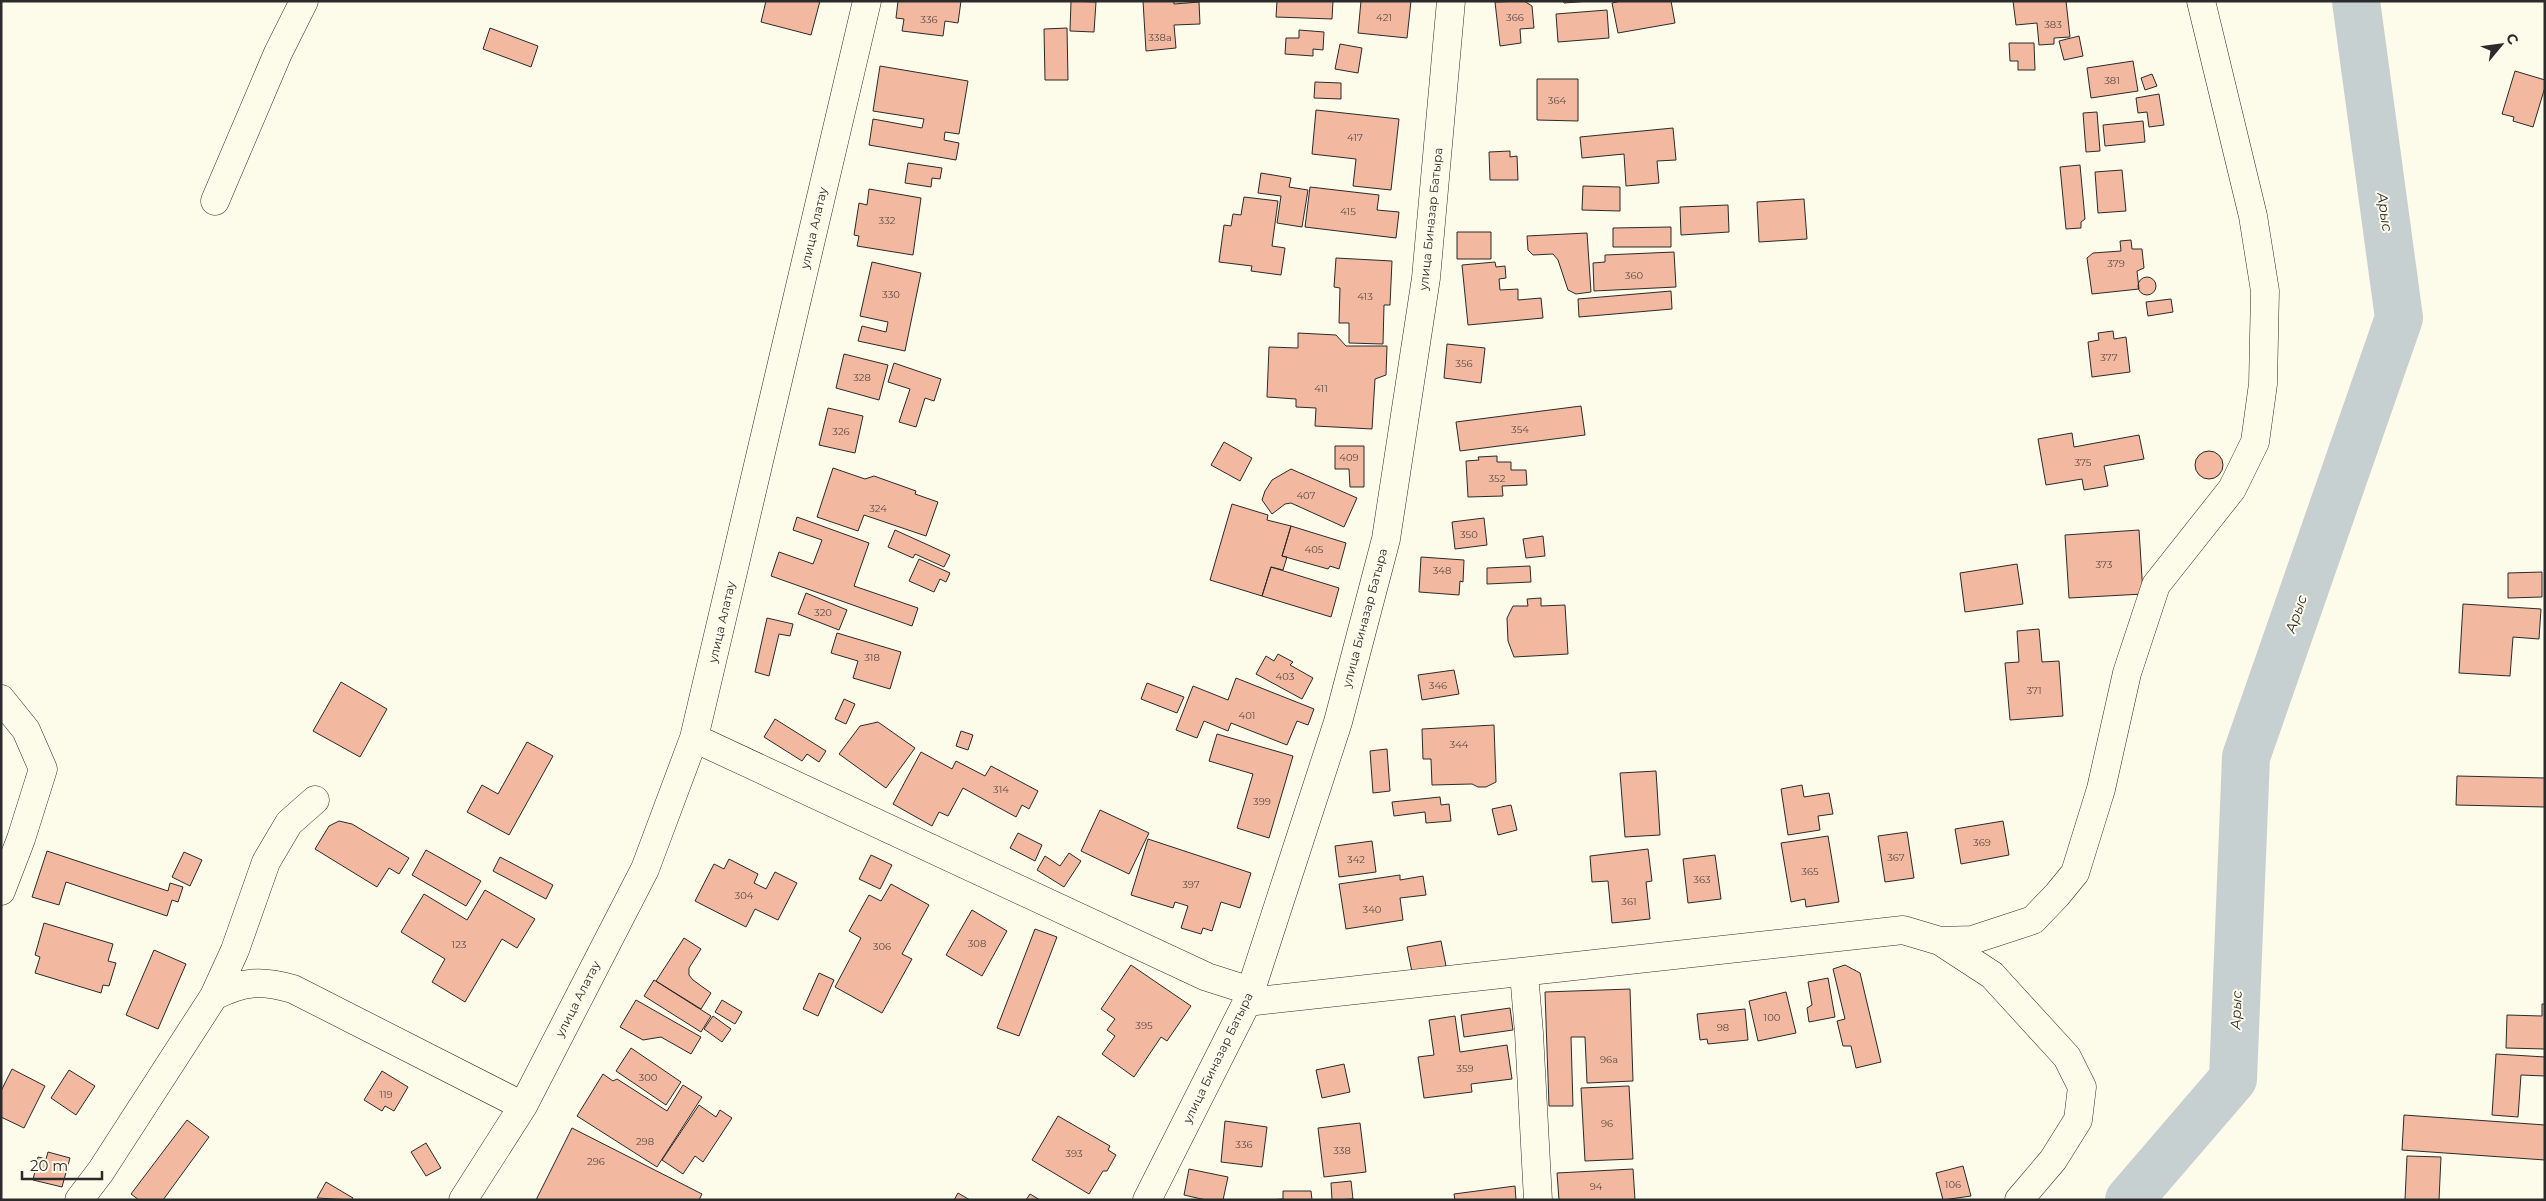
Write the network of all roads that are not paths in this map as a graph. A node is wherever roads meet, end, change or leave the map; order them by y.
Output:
1 (304, 1) edge
2 (867, 1) edge
3 (1451, 1) edge
4 (2201, 1) edge
5 (215, 201) dead end
6 (1, 700) edge
7 (694, 738) junction
8 (315, 800) dead end
9 (1, 891) edge
10 (1940, 941) junction
11 (1524, 973) junction
12 (214, 996) junction
13 (1249, 997) junction
14 (523, 1106) junction
15 (79, 1200) edge
16 (463, 1200) edge
17 (1147, 1200) edge
18 (1538, 1200) edge
19 (2019, 1200) edge

1 - 5 street
2 - 7 street, улица Алатау
3 - 13 street, улица Биназар Батыра
4 - 10 street
6 - 9 street
7 - 13 street
7 - 14 street, улица Алатау
8 - 12 street
10 - 11 street
10 - 19 street
11 - 13 street
11 - 18 street
12 - 14 street
12 - 15 street
13 - 17 street, улица Биназар Батыра
14 - 16 street, улица Алатау

